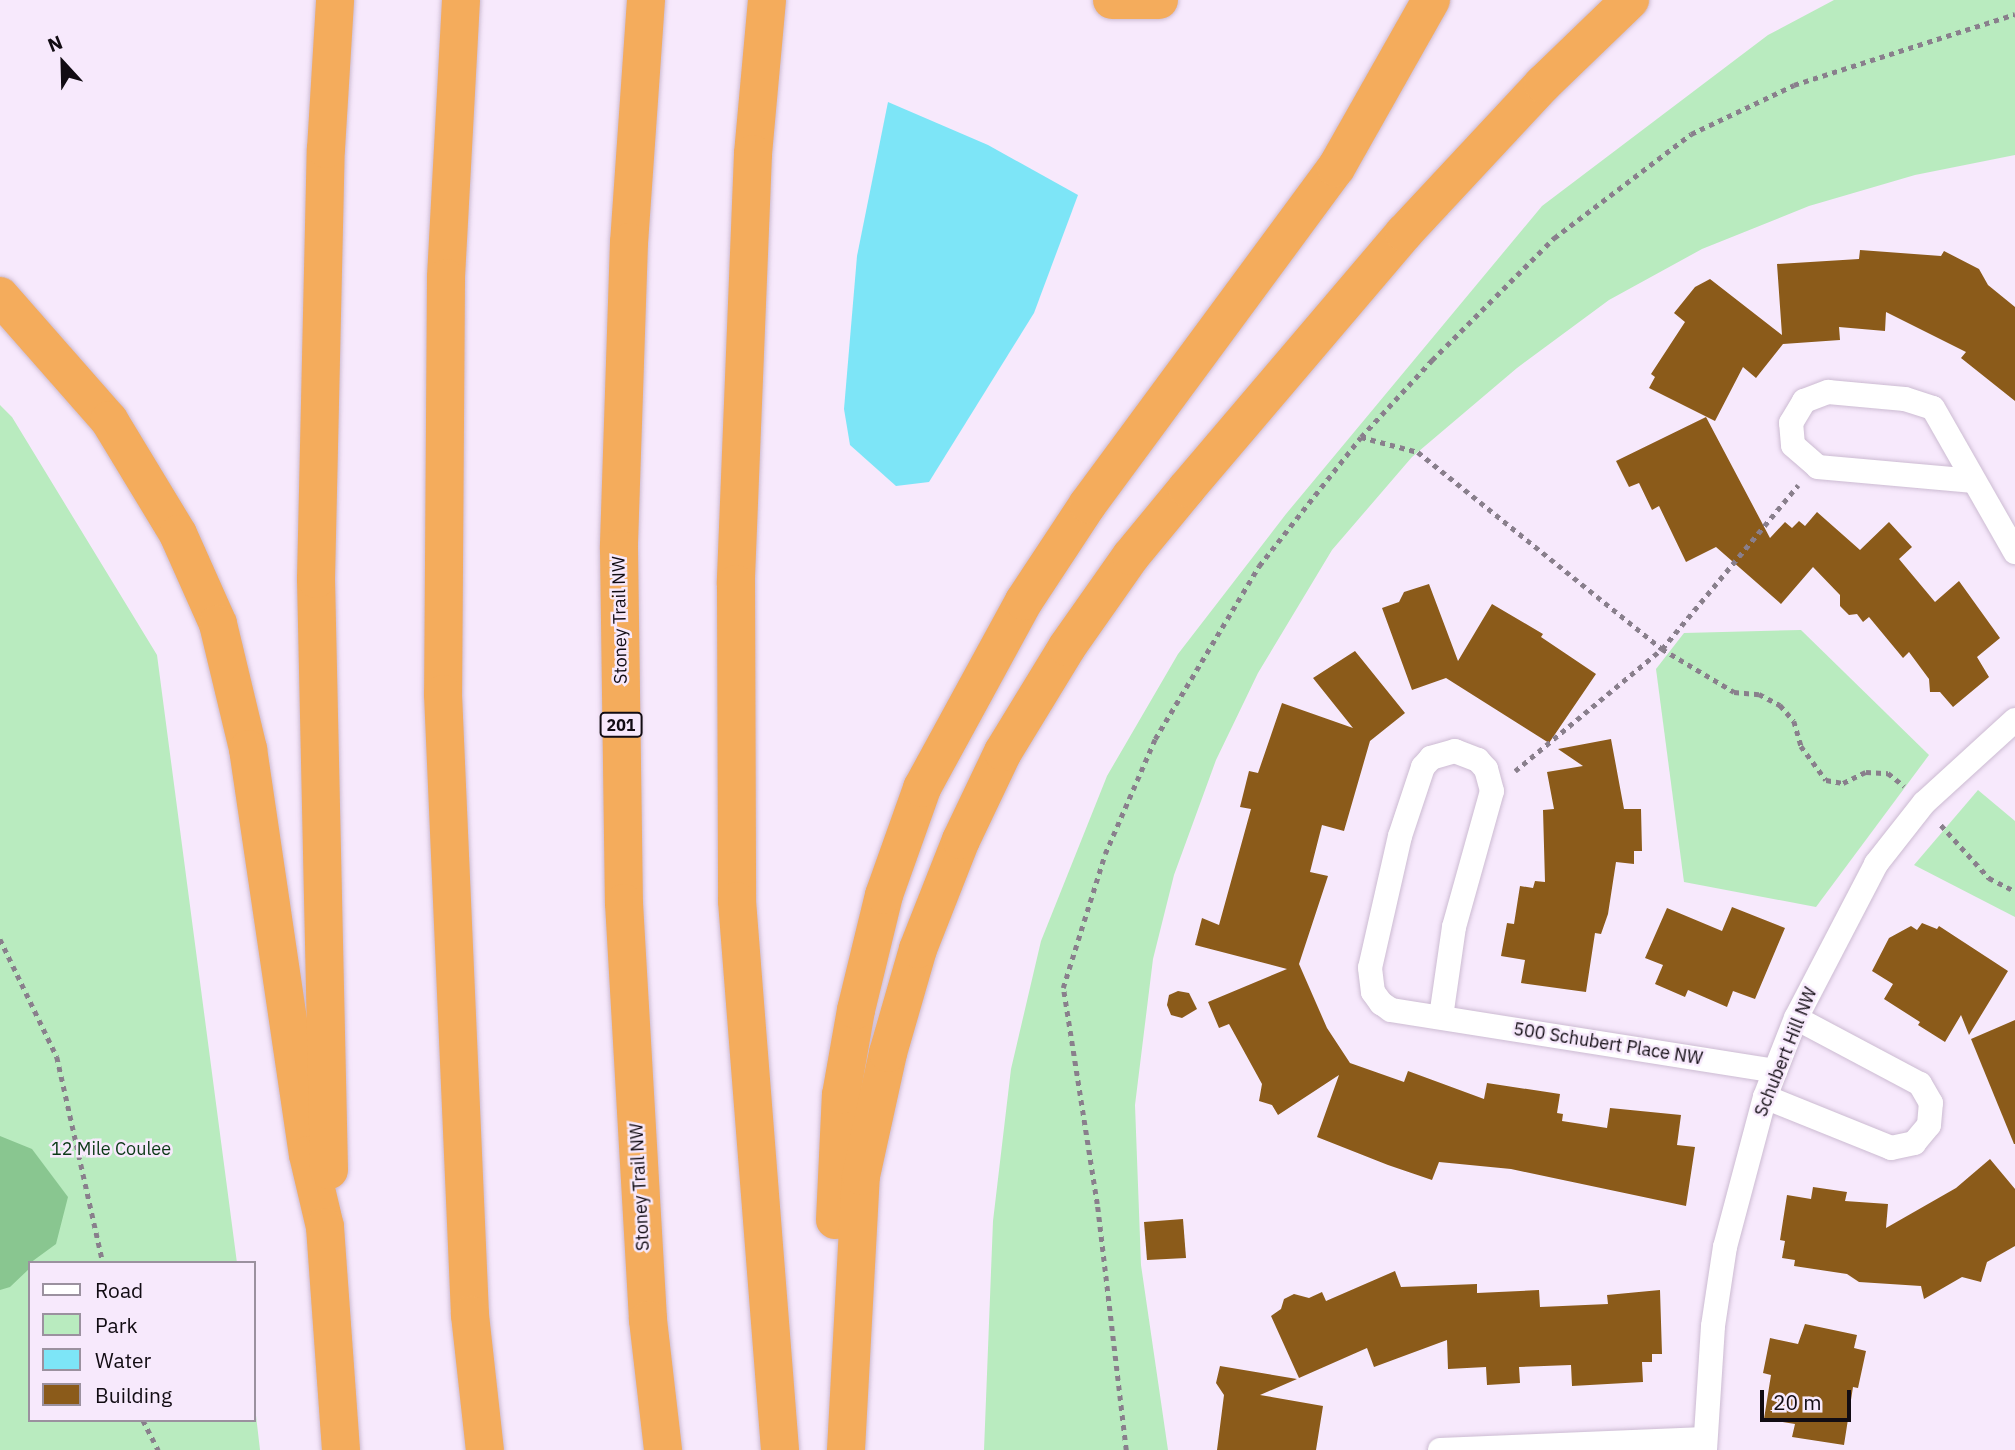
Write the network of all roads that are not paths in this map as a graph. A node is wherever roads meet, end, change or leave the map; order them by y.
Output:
1 (335, 0) edge
2 (461, 0) edge
3 (646, 0) edge
4 (767, 0) edge
5 (1112, 0) edge
6 (1159, 0) edge
7 (1432, 0) edge
8 (1630, 0) edge
9 (0, 296) edge
10 (1974, 481) junction
11 (2015, 552) edge
12 (2015, 720) edge
13 (1441, 1017) junction
14 (1796, 1018) junction
15 (1775, 1071) junction
16 (1765, 1097) junction
17 (325, 1227) junction
18 (1705, 1445) edge
19 (341, 1450) edge
20 (485, 1450) edge
21 (663, 1450) edge
22 (780, 1450) edge
23 (840, 1450) edge
24 (846, 1450) edge
25 (1440, 1450) edge

1 - 17 highway
2 - 20 highway
3 - 21 highway, Stoney Trail NW / 201
4 - 22 highway
5 - 6 highway
7 - 23 highway
8 - 24 highway
9 - 17 highway
10 - 10 street
10 - 11 street
12 - 14 street, Schubert Hill NW
13 - 13 street, 500 Schubert Place NW
13 - 15 street, 500 Schubert Place NW
14 - 15 street, Schubert Hill NW
14 - 16 street
15 - 16 street, Schubert Hill NW
16 - 18 street, Schubert Hill NW
17 - 19 highway
18 - 25 street

